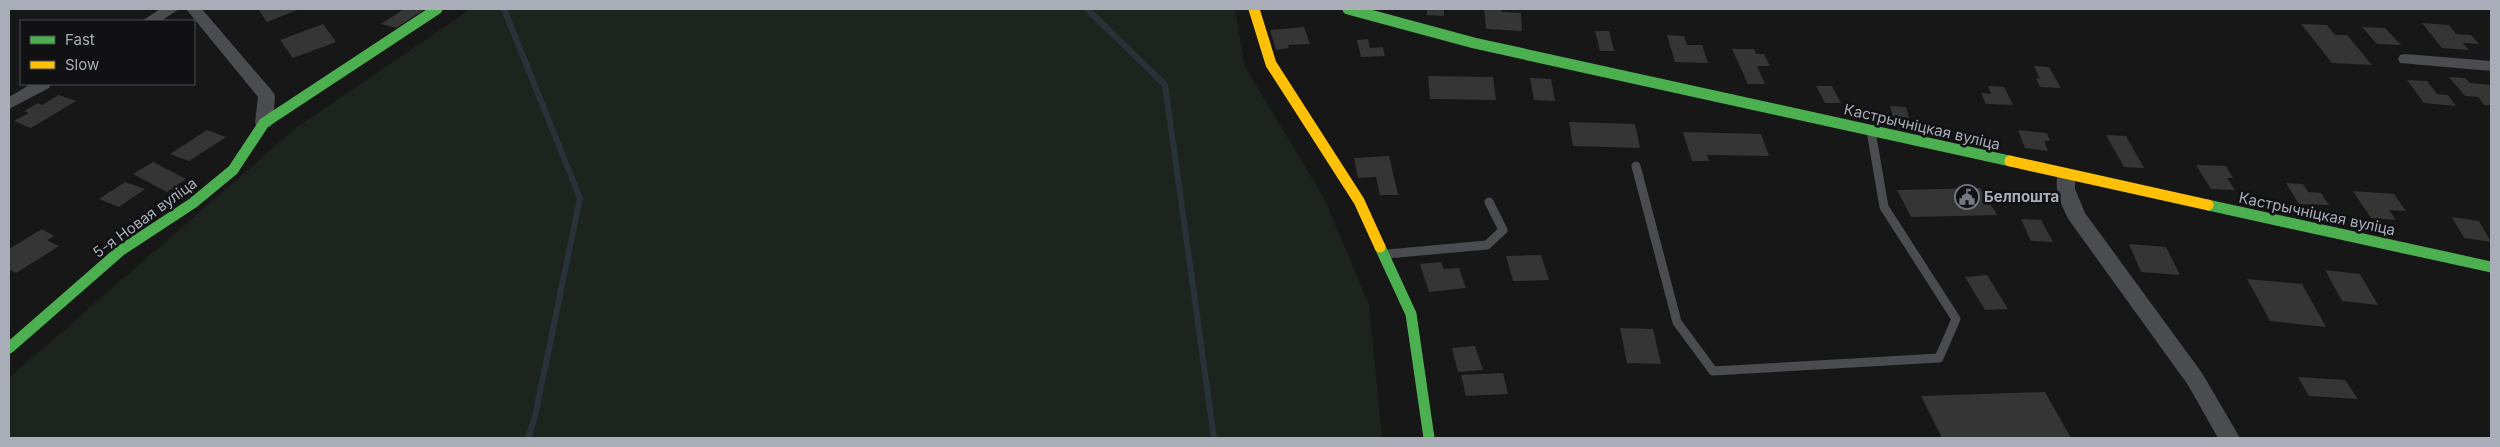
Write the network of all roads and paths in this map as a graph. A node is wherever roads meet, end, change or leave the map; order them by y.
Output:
1 (171, 9) edge
2 (194, 9) edge
3 (437, 9) edge
4 (1254, 9) edge
5 (1348, 9) edge
6 (152, 20) edge
7 (2406, 59) dead end
8 (2491, 66) edge
9 (41, 85) edge
10 (9, 104) edge
11 (264, 123) junction
12 (1871, 131) junction
13 (1636, 166) dead end
14 (2066, 175) junction
15 (1489, 202) dead end
16 (1384, 254) junction
17 (2491, 267) edge
18 (9, 348) edge
19 (1429, 438) edge
20 (2228, 438) edge

1 - 6 street
2 - 11 street
3 - 11 street
4 - 16 street
5 - 12 street, Кастрычніцкая вуліца
7 - 8 street
9 - 10 street
11 - 18 street, 5-я Новая вуліца
12 - 13 lane
12 - 14 street, Кастрычніцкая вуліца
14 - 17 street, Кастрычніцкая вуліца
14 - 20 street
15 - 16 lane
16 - 19 street

